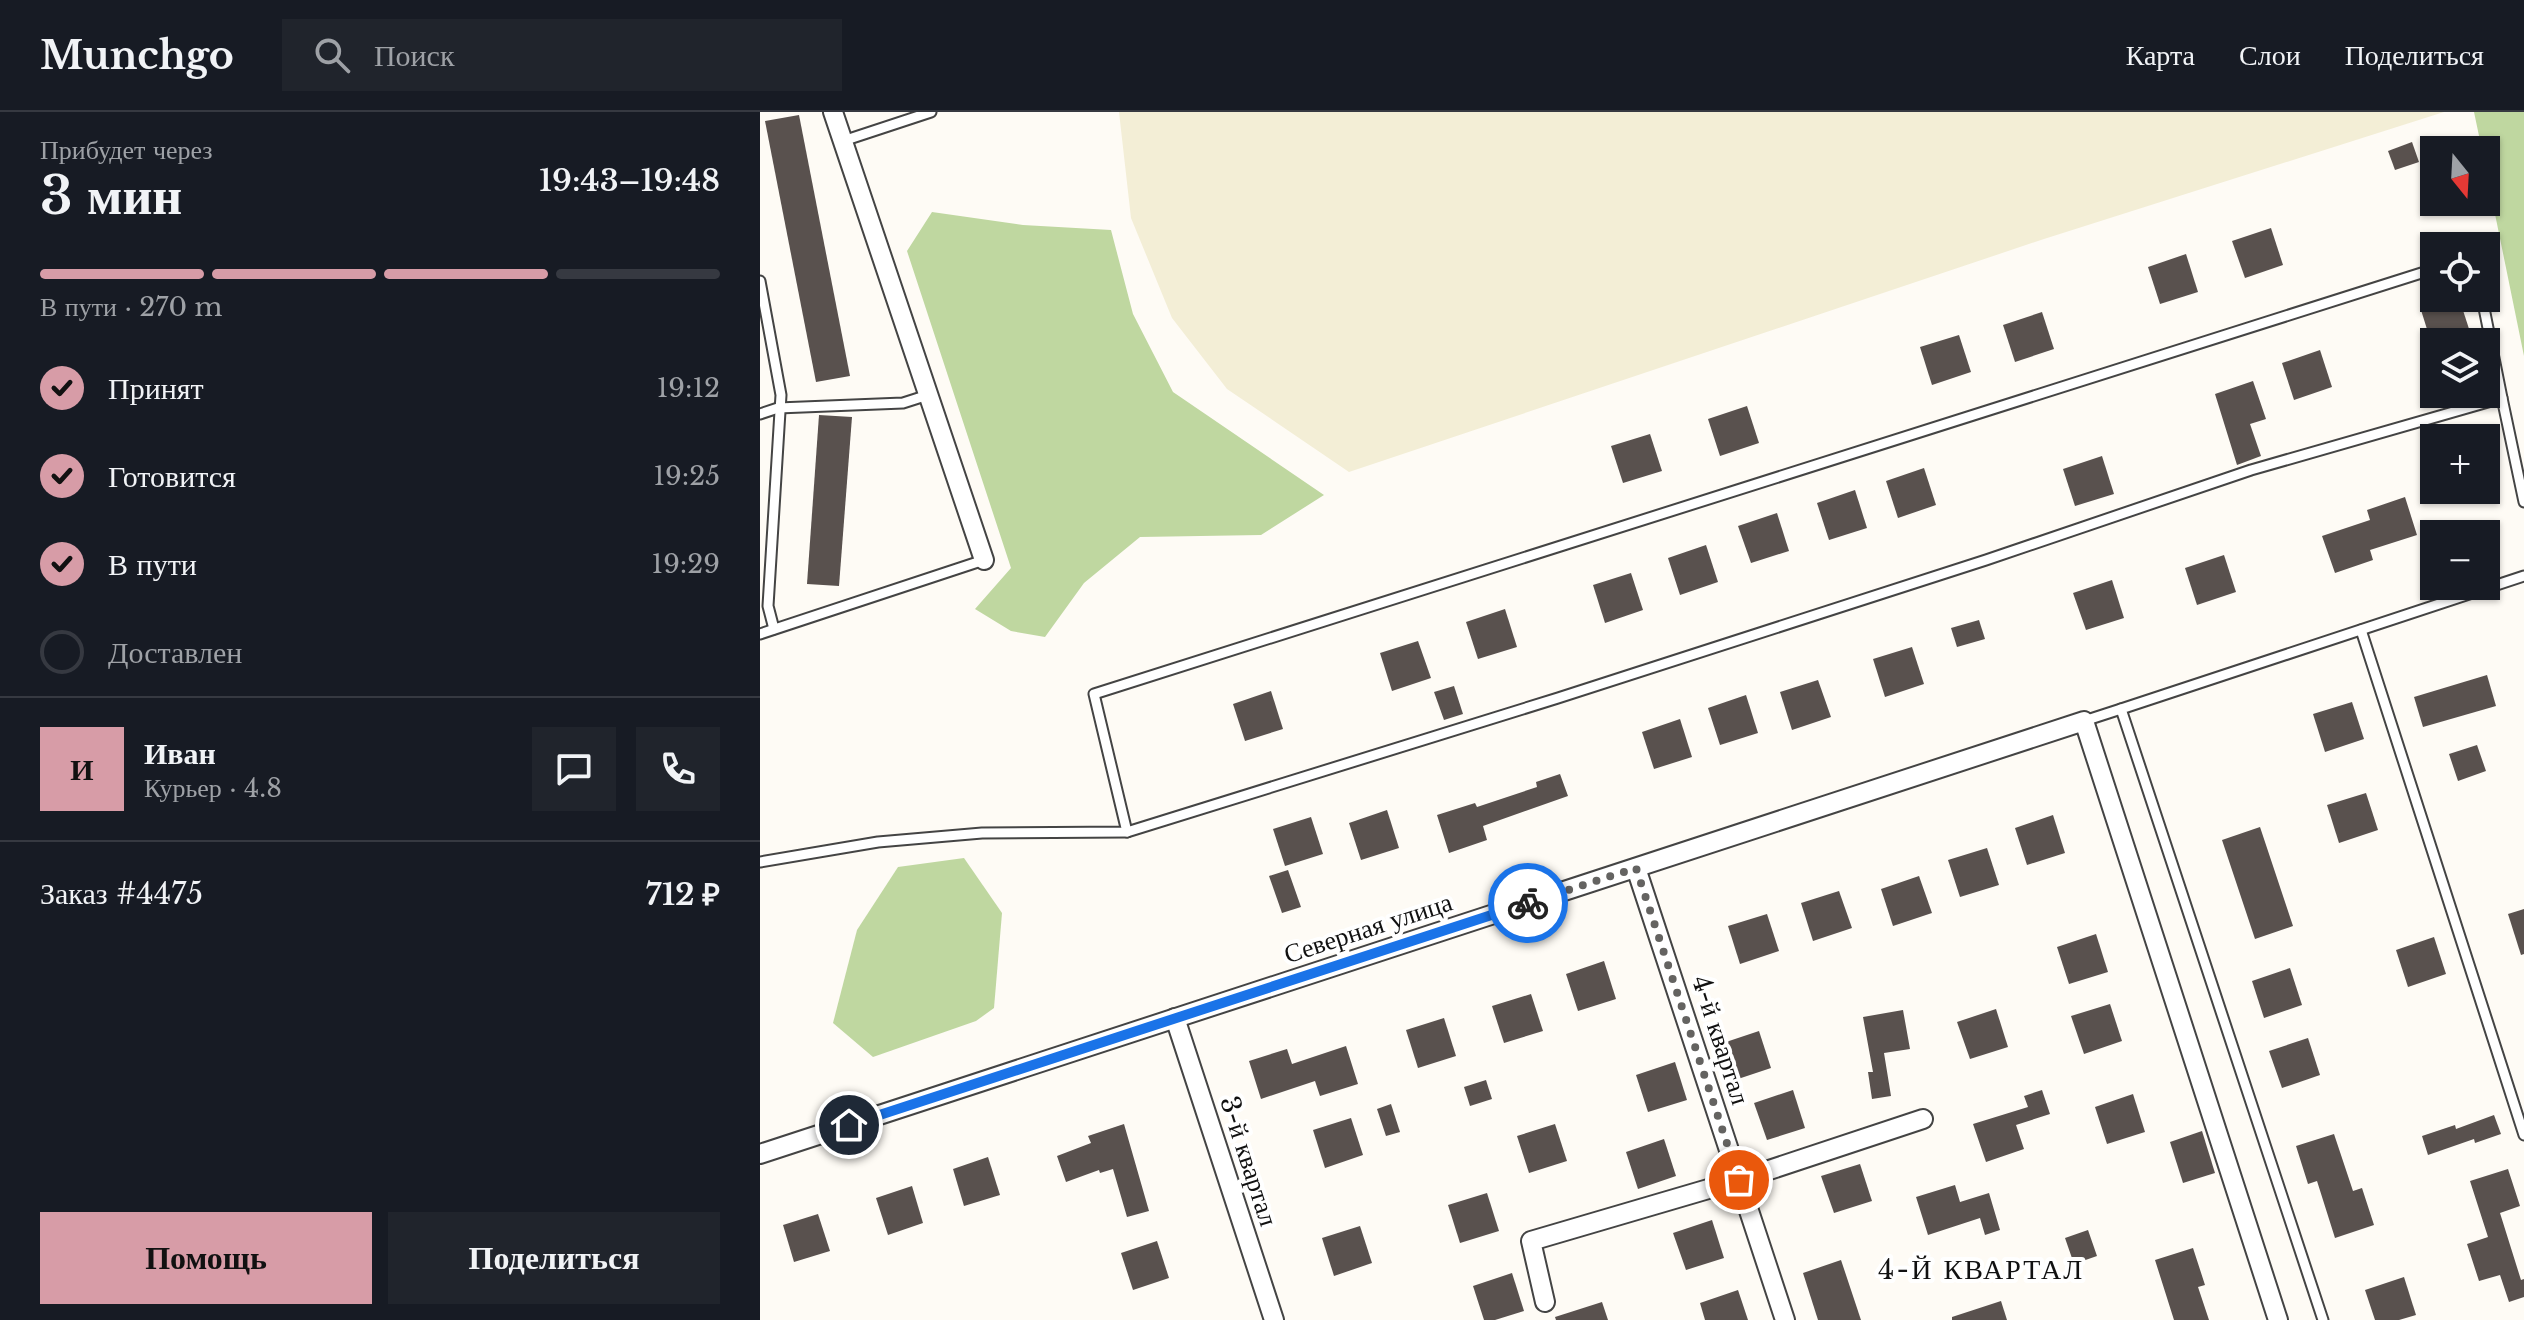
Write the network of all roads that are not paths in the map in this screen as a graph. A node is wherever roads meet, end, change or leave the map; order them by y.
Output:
1 (833, 112) edge
2 (929, 112) edge
3 (843, 141) junction
4 (2420, 273) edge
5 (760, 281) edge
6 (2485, 312) edge
7 (765, 334) edge
8 (928, 395) junction
9 (2502, 398) junction
10 (781, 408) junction
11 (760, 414) edge
12 (2524, 502) edge
13 (984, 560) joint
14 (2524, 576) edge
15 (774, 629) junction
16 (2361, 630) junction
17 (760, 634) edge
18 (2121, 709) junction
19 (2084, 721) junction
20 (1127, 832) junction
21 (760, 862) edge
22 (1636, 868) junction
23 (1175, 1018) junction
24 (1923, 1119) dead end
25 (2524, 1135) edge
26 (760, 1154) edge
27 (1739, 1180) junction
28 (1545, 1302) dead end
29 (1274, 1320) edge
30 (1785, 1320) edge
31 (2278, 1320) edge
32 (2323, 1320) edge

1 - 3 street
2 - 3 lane
3 - 8 street
4 - 20 lane
5 - 7 lane
6 - 9 lane
7 - 10 lane
8 - 10 lane
8 - 13 street
9 - 12 lane
9 - 20 lane
10 - 11 lane
10 - 15 lane
13 - 15 lane
14 - 16 lane
15 - 17 lane
16 - 18 lane
16 - 25 lane
18 - 19 lane
18 - 32 lane
19 - 22 street, Северная улица
19 - 31 street
20 - 21 lane
22 - 23 street, Северная улица
22 - 27 street, 4-й квартал
23 - 26 street, Северная улица
23 - 29 street, 3-й квартал
24 - 27 street
27 - 28 street
27 - 30 street, 4-й квартал

